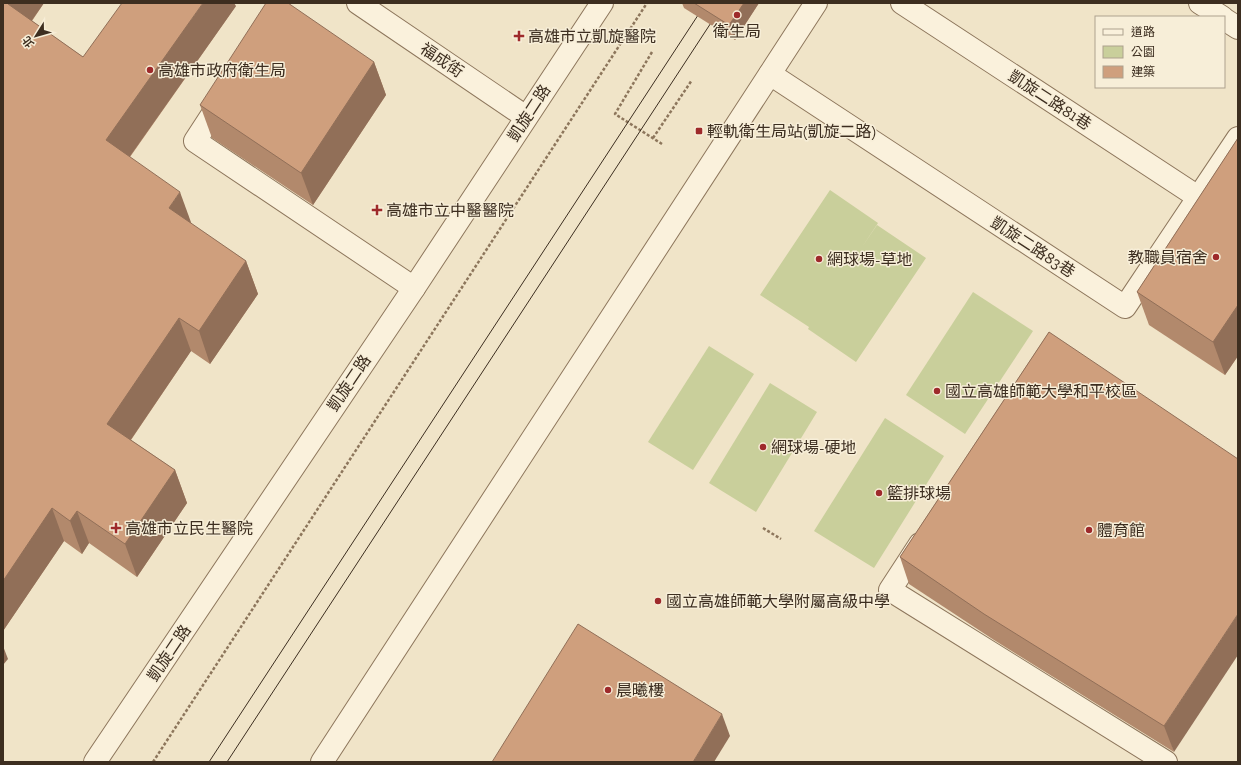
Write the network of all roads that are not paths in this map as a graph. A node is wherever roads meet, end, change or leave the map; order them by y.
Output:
1 (358, 3) edge
2 (602, 3) edge
3 (816, 3) edge
4 (902, 3) edge
5 (1200, 3) edge
6 (1220, 16) edge
7 (1225, 19) edge
8 (1238, 28) edge
9 (770, 74) junction
10 (234, 82) edge
11 (526, 117) junction
12 (1238, 138) edge
13 (1198, 197) junction
14 (414, 288) junction
15 (929, 530) edge
16 (95, 762) edge
17 (322, 762) edge
18 (1166, 762) edge

1 - 11 street, 福成街
2 - 11 street, 凱旋二路
3 - 9 street
4 - 13 street, 凱旋二路81巷
5 - 6 street
7 - 8 street
9 - 13 street, 凱旋二路83巷
9 - 17 street
10 - 14 street
11 - 14 street, 凱旋二路
12 - 13 street, 凱旋二路83巷
14 - 16 street, 凱旋二路
15 - 18 street

